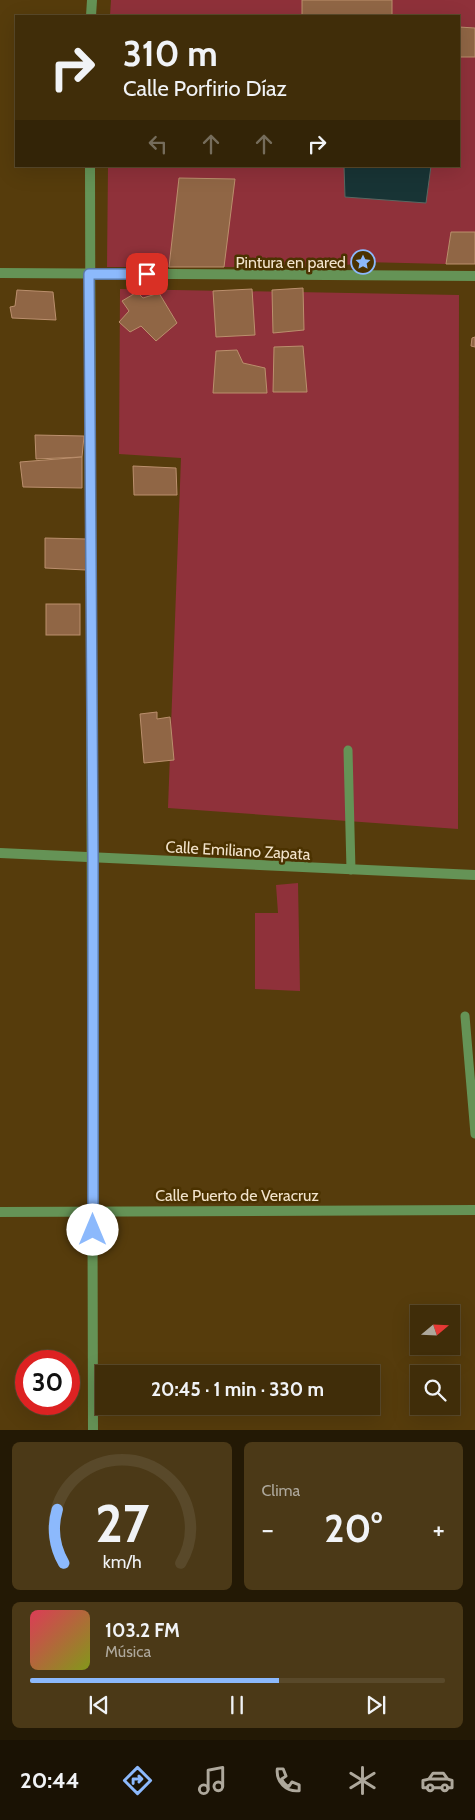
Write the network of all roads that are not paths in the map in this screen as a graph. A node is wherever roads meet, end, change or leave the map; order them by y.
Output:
1 (92, 0) edge
2 (92, 15) edge
3 (90, 167) edge
4 (0, 273) edge
5 (89, 274) junction
6 (475, 276) edge
7 (348, 750) dead end
8 (0, 853) edge
9 (93, 858) junction
10 (351, 870) junction
11 (475, 875) edge
12 (465, 1016) dead end
13 (475, 1134) edge
14 (93, 1210) junction
15 (475, 1210) edge
16 (0, 1212) edge
17 (93, 1430) edge

1 - 2 street
3 - 5 street
4 - 5 street
5 - 6 street
5 - 9 street
7 - 10 lane
8 - 9 street, Calle Emiliano Zapata
9 - 10 street, Calle Emiliano Zapata
9 - 14 street
10 - 11 street, Calle Emiliano Zapata
12 - 13 lane
14 - 15 street, Calle Puerto de Veracruz
14 - 16 street, Calle Puerto de Veracruz
14 - 17 street

